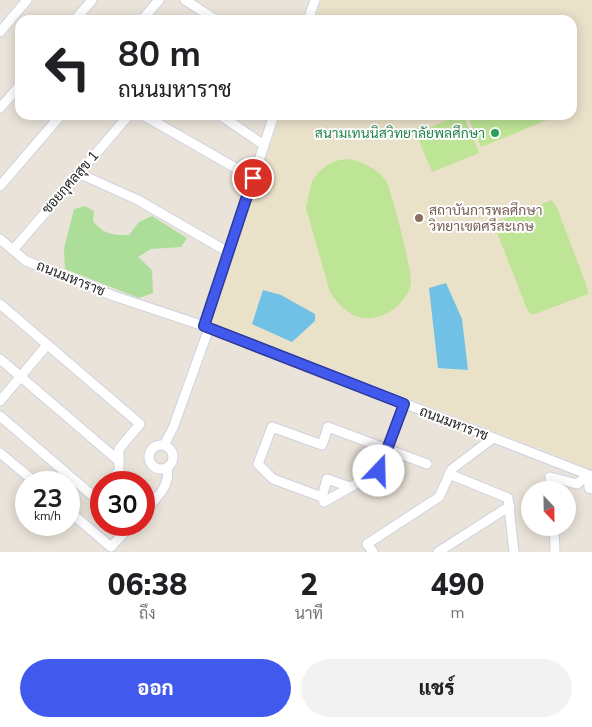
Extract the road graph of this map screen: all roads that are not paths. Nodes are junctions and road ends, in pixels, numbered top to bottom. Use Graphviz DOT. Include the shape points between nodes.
graph roads {
  1 [pos="27,0"];
  2 [pos="92,0"];
  3 [pos="159,0"];
  4 [pos="185,0"];
  5 [pos="315,0"];
  6 [pos="79,15"];
  7 [pos="146,15"];
  8 [pos="208,15"];
  9 [pos="310,15"];
  10 [pos="0,32"];
  11 [pos="15,91"];
  12 [pos="0,108"];
  13 [pos="57,120"];
  14 [pos="125,120"];
  15 [pos="152,120"];
  16 [pos="227,120"];
  17 [pos="272,120"];
  18 [pos="264,145"];
  19 [pos="78,173"];
  20 [pos="253,178"];
  21 [pos="0,186"];
  22 [pos="0,239"];
  23 [pos="13,250"];
  24 [pos="228,252"];
  25 [pos="0,304"];
  26 [pos="206,327"];
  27 [pos="47,345"];
  28 [pos="0,360"];
  29 [pos="20,377"];
  30 [pos="0,401"];
  31 [pos="404,404"];
  32 [pos="0,416"];
  33 [pos="493,438"];
  34 [pos="164,445"];
  35 [pos="387,449"];
  36 [pos="0,453"];
  37 [pos="119,461"];
  38 [pos="427,464"];
  39 [pos="167,468"];
  40 [pos="22,471"];
  41 [pos="120,471"];
  42 [pos="448,474"];
  43 [pos="590,475"];
  44 [pos="550,481"];
  45 [pos="565,481"];
  46 [pos="576,484"];
  47 [pos="350,487"];
  48 [pos="592,489"];
  49 [pos="90,490"];
  50 [pos="322,497"];
  51 [pos="155,499"];
  52 [pos="510,506"];
  53 [pos="80,520"];
  54 [pos="90,529"];
  55 [pos="98,536"];
  56 [pos="120,536"];
  57 [pos="555,536"];
  58 [pos="373,552"];
  59 [pos="438,552"];
  60 [pos="514,552"];
  61 [pos="556,552"];
  1 -- 10 [label="street"];
  2 -- 6 [label="street"];
  3 -- 7 [label="street"];
  4 -- 8 [label="street"];
  5 -- 9 [label="street"];
  11 -- 12 [label="street"];
  13 -- 21 [label="street"];
  14 -- 19 [label="street, ซอยกุศลสุข 1"];
  15 -- 20 [label="street"];
  16 -- 18 [label="street"];
  17 -- 18 [label="street"];
  18 -- 20 [label="street"];
  19 -- 23 [label="street, ซอยกุศลสุข 1"];
  19 -- 24 [label="street" via="138,200"];
  20 -- 24 [label="street"];
  22 -- 23 [label="street, ถนนมหาราช"];
  23 -- 26 [label="street, ถนนมหาราช" via="26,261 114,296"];
  24 -- 26 [label="street"];
  25 -- 27 [label="street"];
  26 -- 31 [label="street, ถนนมหาราช"];
  26 -- 34 [label="street" via="173,428"];
  27 -- 29 [label="street"];
  27 -- 37 [label="street" via="140,424 119,449"];
  28 -- 29 [label="street"];
  29 -- 30 [label="street"];
  29 -- 37 [label="street"];
  31 -- 33 [label="street, ถนนมหาราช"];
  31 -- 35 [label="street"];
  32 -- 49 [label="street"];
  33 -- 42 [label="street"];
  33 -- 43 [label="street, ถนนมหาราช"];
  34 -- 39 [label="street" via="172,450 173,455"];
  34 -- 39 [label="street" via="152,447 148,458 155,468"];
  35 -- 38 [label="street"];
  35 -- 47 [label="street" via="379,471"];
  35 -- 50 [label="street" via="328,426 322,445 272,427 258,464 273,479"];
  36 -- 40 [label="street"];
  37 -- 41 [label="street"];
  39 -- 51 [label="street" via="163,490"];
  42 -- 52 [label="street" via="508,498"];
  42 -- 58 [label="street" via="440,497 367,544"];
  43 -- 46 [label="street"];
  43 -- 48 [label="street" via="589,488"];
  44 -- 45 [label="street" via="550,477"];
  47 -- 50 [label="street" via="324,502"];
  47 -- 50 [label="street" via="328,479"];
  52 -- 59 [label="street"];
  52 -- 60 [label="street"];
  53 -- 54 [label="street"];
  55 -- 56 [label="street" via="111,547"];
  57 -- 61 [label="street"];
}
